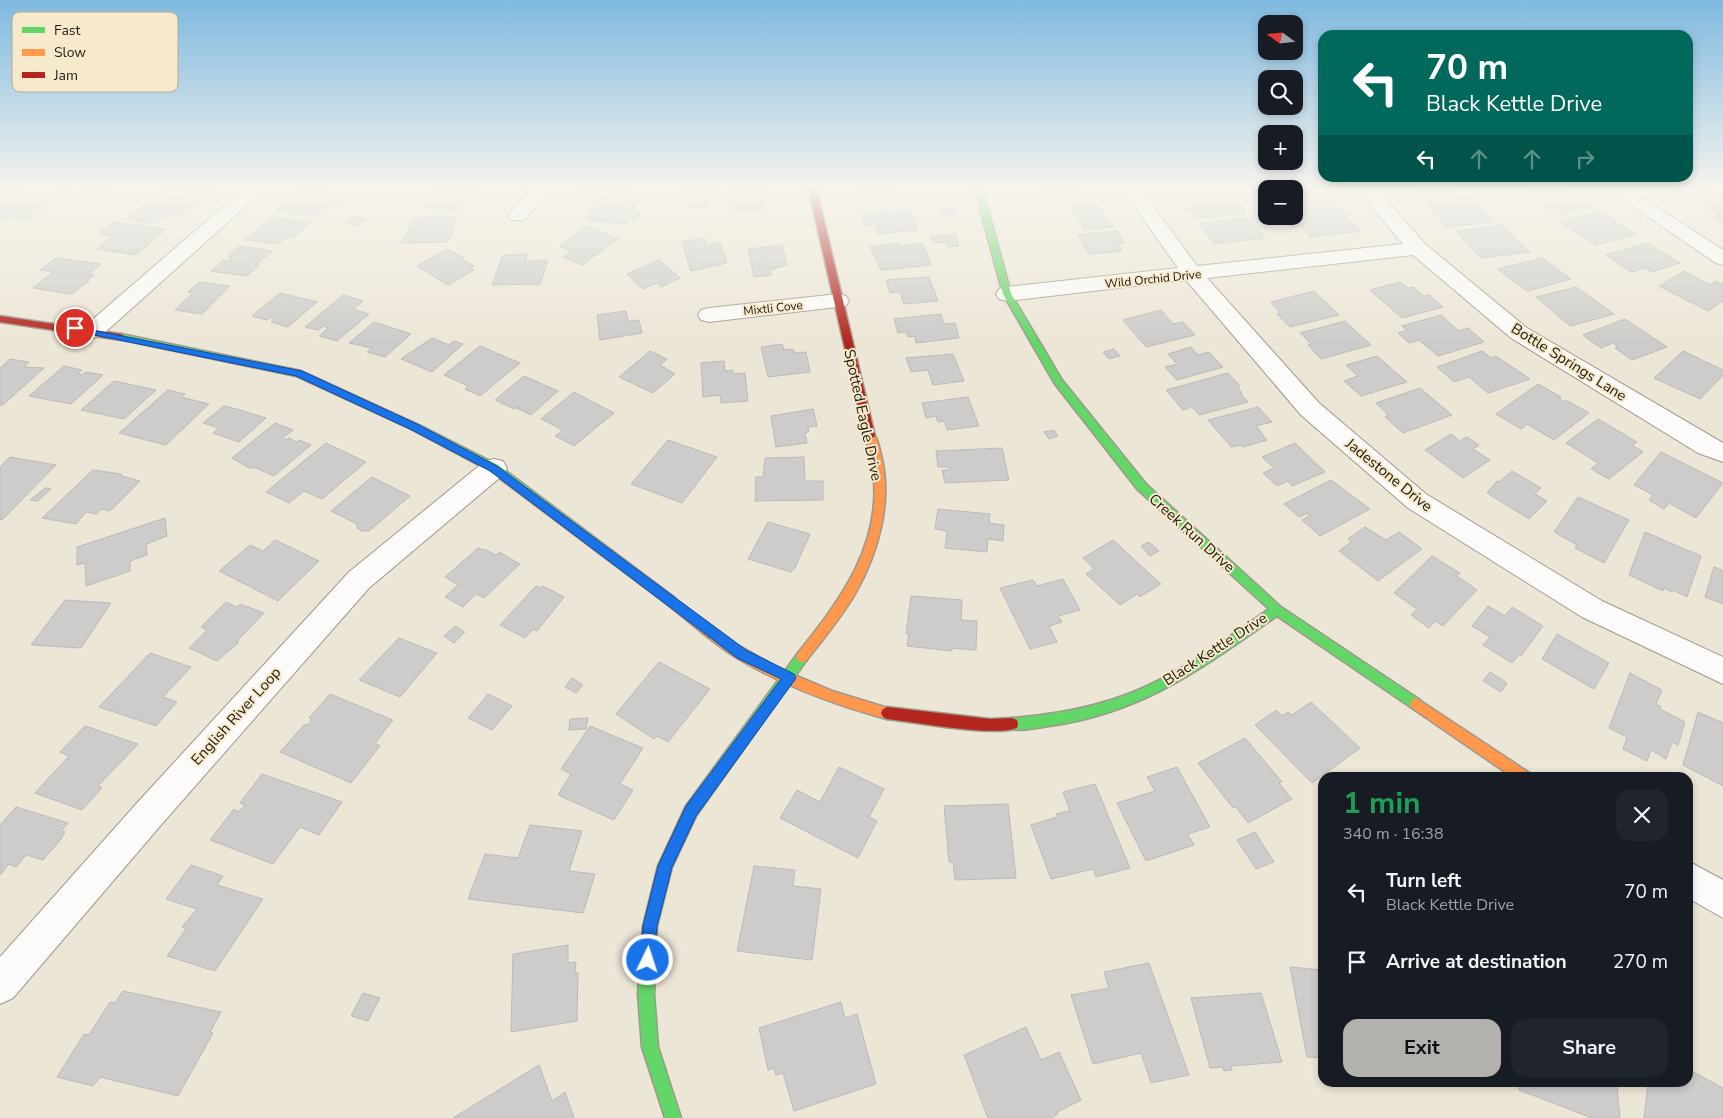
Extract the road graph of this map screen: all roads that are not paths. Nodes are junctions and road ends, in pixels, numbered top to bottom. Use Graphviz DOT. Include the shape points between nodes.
graph roads {
  1 [pos="198,239"];
  2 [pos="824,239"];
  3 [pos="991,239"];
  4 [pos="1167,239"];
  5 [pos="1410,239"];
  6 [pos="1693,239"];
  7 [pos="1418,248"];
  8 [pos="1723,259"];
  9 [pos="1193,275"];
  10 [pos="1006,294"];
  11 [pos="838,301"];
  12 [pos="709,315"];
  13 [pos="0,319"];
  14 [pos="94,331"];
  15 [pos="1723,453"];
  16 [pos="494,468"];
  17 [pos="1277,610"];
  18 [pos="1723,671"];
  19 [pos="789,678"];
  20 [pos="1517,772"];
  21 [pos="1693,881"];
  22 [pos="1723,900"];
  23 [pos="0,986"];
  24 [pos="673,1118"];
  1 -- 14 [label="street"];
  2 -- 11 [label="street, Spotted Eagle Drive"];
  3 -- 10 [label="street, Creek Run Drive"];
  4 -- 9 [label="street, Jadestone Drive"];
  5 -- 7 [label="street, Bottle Springs Lane"];
  6 -- 8 [label="street"];
  7 -- 9 [label="street, Wild Orchid Drive"];
  7 -- 15 [label="street, Bottle Springs Lane" via="1519,333 1707,447"];
  9 -- 10 [label="street, Wild Orchid Drive"];
  9 -- 18 [label="street, Jadestone Drive" via="1310,409 1417,501 1592,609"];
  10 -- 17 [label="street, Creek Run Drive" via="1058,382 1142,487"];
  11 -- 12 [label="street, Mixtli Cove"];
  11 -- 19 [label="street, Spotted Eagle Drive" via="878,473 880,495 867,557 852,589"];
  13 -- 14 [label="street, Black Kettle Drive"];
  14 -- 16 [label="street, Black Kettle Drive" via="298,373"];
  16 -- 19 [label="street, Black Kettle Drive" via="741,654"];
  16 -- 23 [label="street, English River Loop" via="359,580"];
  17 -- 19 [label="street, Black Kettle Drive" via="1181,674 1138,695 1077,715 1035,723 990,725 901,716 850,704"];
  17 -- 20 [label="street, Creek Run Drive"];
  19 -- 24 [label="street, Spotted Eagle Drive" via="691,811 665,866 650,926 646,994 650,1047"];
  21 -- 22 [label="street"];
}
